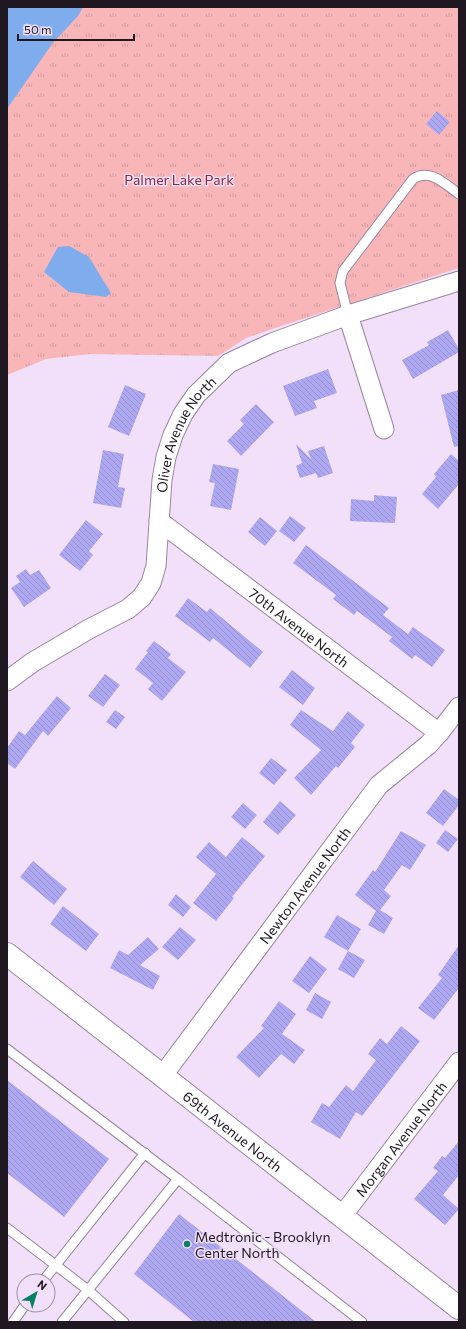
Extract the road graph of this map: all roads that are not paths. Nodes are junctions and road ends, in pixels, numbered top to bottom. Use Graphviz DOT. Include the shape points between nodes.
graph roads {
  1 [pos="459,194"];
  2 [pos="459,281"];
  3 [pos="348,315"];
  4 [pos="384,429"];
  5 [pos="159,521"];
  6 [pos="7,681"];
  7 [pos="459,707"];
  8 [pos="439,732"];
  9 [pos="7,954"];
  10 [pos="7,1049"];
  11 [pos="459,1062"];
  12 [pos="163,1075"];
  13 [pos="145,1153"];
  14 [pos="178,1179"];
  15 [pos="342,1216"];
  16 [pos="7,1228"];
  17 [pos="56,1265"];
  18 [pos="50,1273"];
  19 [pos="88,1290"];
  20 [pos="459,1308"];
  21 [pos="19,1313"];
  22 [pos="13,1322"];
  23 [pos="62,1322"];
  24 [pos="124,1322"];
  25 [pos="362,1322"];
  1 -- 3 [label="lane" via="434,177 418,175 412,179 343,271 340,283"];
  2 -- 3 [label="street, Oliver Avenue North"];
  3 -- 4 [label="street"];
  3 -- 5 [label="street, Oliver Avenue North" via="250,352 229,364 196,394 173,435 166,457"];
  5 -- 6 [label="street, Oliver Avenue North" via="156,566 151,583 142,597 128,609 33,662"];
  5 -- 8 [label="street, 70th Avenue North"];
  7 -- 8 [label="street, Newton Avenue North"];
  8 -- 12 [label="street, Newton Avenue North" via="428,745 379,785"];
  9 -- 12 [label="street, 69th Avenue North"];
  10 -- 13 [label="lane"];
  11 -- 15 [label="street, Morgan Avenue North"];
  12 -- 15 [label="street, 69th Avenue North"];
  13 -- 14 [label="lane"];
  13 -- 17 [label="lane"];
  14 -- 19 [label="lane"];
  14 -- 25 [label="lane"];
  15 -- 20 [label="street, 69th Avenue North"];
  16 -- 17 [label="lane"];
  17 -- 18 [label="lane"];
  17 -- 19 [label="lane"];
  19 -- 23 [label="lane"];
  19 -- 24 [label="lane"];
  21 -- 22 [label="lane"];
}
